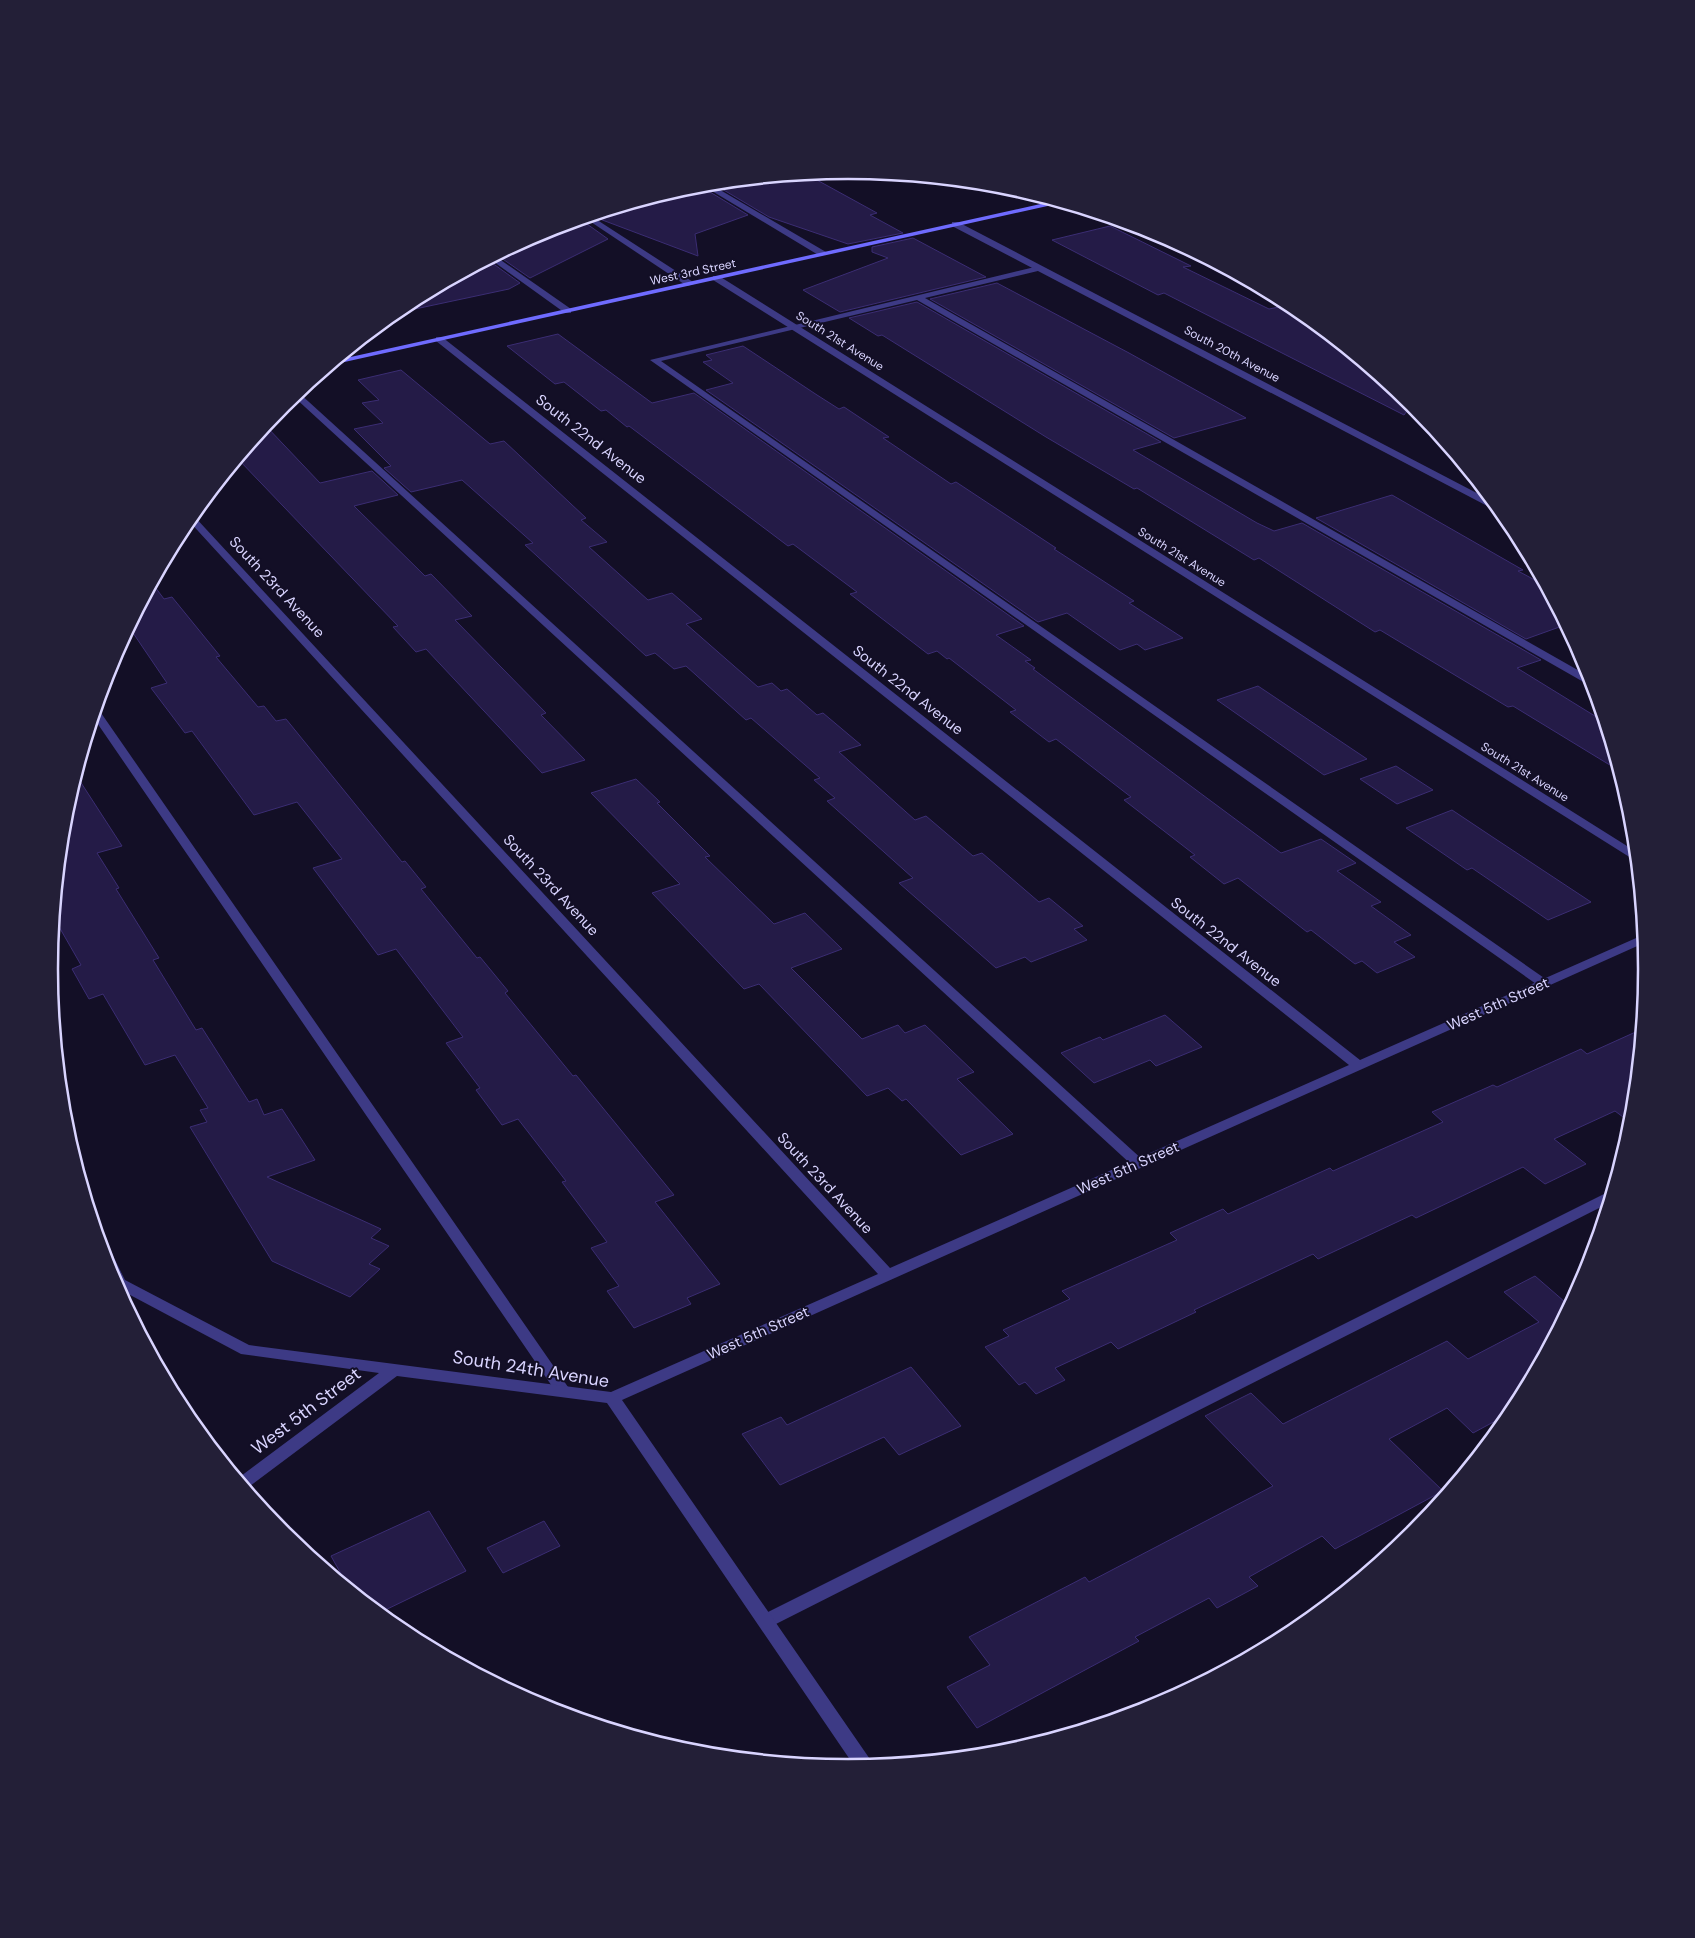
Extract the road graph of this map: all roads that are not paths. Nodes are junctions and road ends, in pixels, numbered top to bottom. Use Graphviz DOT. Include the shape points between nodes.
graph roads {
  1 [pos="716,190"];
  2 [pos="1046,205"];
  3 [pos="594,221"];
  4 [pos="955,224"];
  5 [pos="823,254"];
  6 [pos="496,261"];
  7 [pos="1040,268"];
  8 [pos="716,278"];
  9 [pos="690,284"];
  10 [pos="918,297"];
  11 [pos="568,311"];
  12 [pos="793,327"];
  13 [pos="439,339"];
  14 [pos="345,360"];
  15 [pos="301,399"];
  16 [pos="1483,500"];
  17 [pos="196,523"];
  18 [pos="1581,676"];
  19 [pos="98,717"];
  20 [pos="1629,852"];
  21 [pos="1637,942"];
  22 [pos="1543,984"];
  23 [pos="1359,1066"];
  24 [pos="1139,1164"];
  25 [pos="1603,1200"];
  26 [pos="888,1276"];
  27 [pos="125,1286"];
  28 [pos="395,1369"];
  29 [pos="563,1391"];
  30 [pos="612,1398"];
  31 [pos="246,1481"];
  32 [pos="766,1621"];
  33 [pos="860,1759"];
  1 -- 5 [label="street"];
  2 -- 4 [label="street, West 3rd Street"];
  3 -- 9 [label="street"];
  4 -- 5 [label="street, West 3rd Street"];
  4 -- 7 [label="street, South 20th Avenue"];
  5 -- 8 [label="street, West 3rd Street"];
  6 -- 11 [label="street"];
  7 -- 10 [label="street"];
  7 -- 16 [label="street, South 20th Avenue"];
  8 -- 9 [label="street, West 3rd Street"];
  8 -- 12 [label="street, South 21st Avenue"];
  9 -- 11 [label="street, West 3rd Street"];
  10 -- 12 [label="street"];
  10 -- 18 [label="street"];
  11 -- 13 [label="street, West 3rd Street"];
  12 -- 20 [label="street, South 21st Avenue"];
  12 -- 22 [label="street" via="654,360"];
  13 -- 14 [label="street, West 3rd Street"];
  13 -- 23 [label="street, South 22nd Avenue"];
  15 -- 24 [label="street"];
  17 -- 26 [label="street, South 23rd Avenue"];
  19 -- 29 [label="street"];
  21 -- 22 [label="street, West 5th Street"];
  22 -- 23 [label="street, West 5th Street"];
  23 -- 24 [label="street, West 5th Street"];
  24 -- 26 [label="street, West 5th Street"];
  25 -- 32 [label="street"];
  26 -- 30 [label="street, West 5th Street"];
  27 -- 28 [label="street, South 24th Avenue" via="246,1350"];
  28 -- 29 [label="street, South 24th Avenue"];
  28 -- 31 [label="street, West 5th Street"];
  29 -- 30 [label="street, South 24th Avenue"];
  30 -- 32 [label="street, South 24th Avenue"];
  32 -- 33 [label="street, South 24th Avenue"];
}
